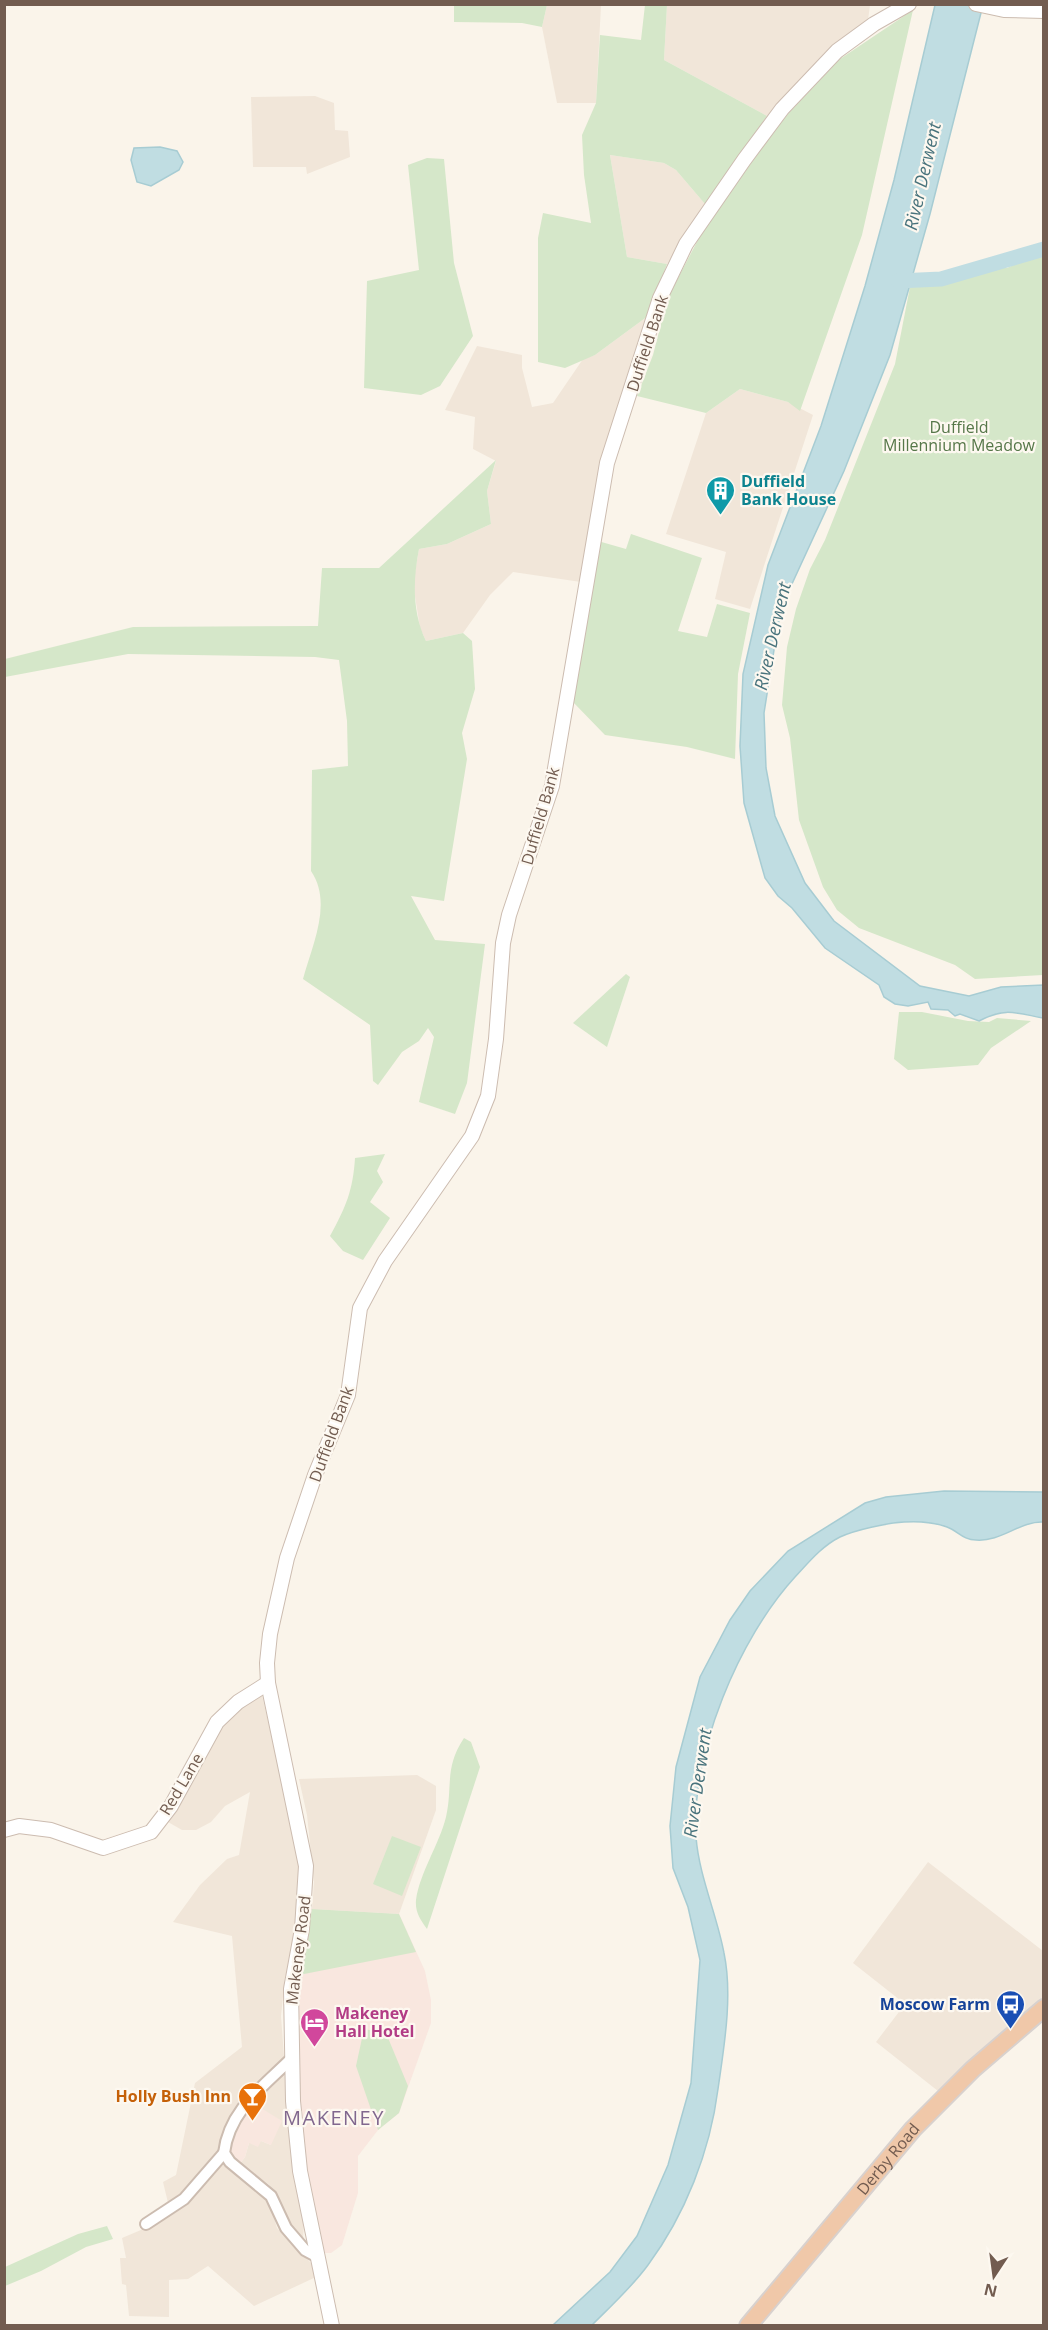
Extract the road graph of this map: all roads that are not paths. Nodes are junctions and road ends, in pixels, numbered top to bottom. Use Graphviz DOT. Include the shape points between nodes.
graph roads {
  1 [pos="909,4"];
  2 [pos="976,4"];
  3 [pos="1044,11"];
  4 [pos="268,1683"];
  5 [pos="4,1830"];
  6 [pos="1044,2008"];
  7 [pos="292,2058"];
  8 [pos="224,2153"];
  9 [pos="146,2224"];
  10 [pos="318,2257"];
  11 [pos="332,2325"];
  12 [pos="748,2325"];
  1 -- 4 [label="street, Duffield Bank" via="837,51 782,109 686,244 660,298 607,464 552,786 505,933 488,1096 472,1136 386,1262 360,1308 348,1395 287,1558 270,1634"];
  2 -- 3 [label="street"];
  4 -- 5 [label="street, Red Lane" via="238,1702 217,1722 171,1806 151,1832 103,1848 51,1830 19,1826"];
  4 -- 7 [label="street, Makeney Road" via="306,1866 302,1929 291,1989"];
  6 -- 12 [label="highway, Derby Road" via="913,2128"];
  7 -- 8 [label="street" via="248,2100 228,2135"];
  7 -- 10 [label="street, Makeney Road" via="296,2136"];
  8 -- 9 [label="street" via="184,2199"];
  8 -- 10 [label="street" via="271,2196 286,2228 305,2250"];
  10 -- 11 [label="street, Makeney Road"];
}
